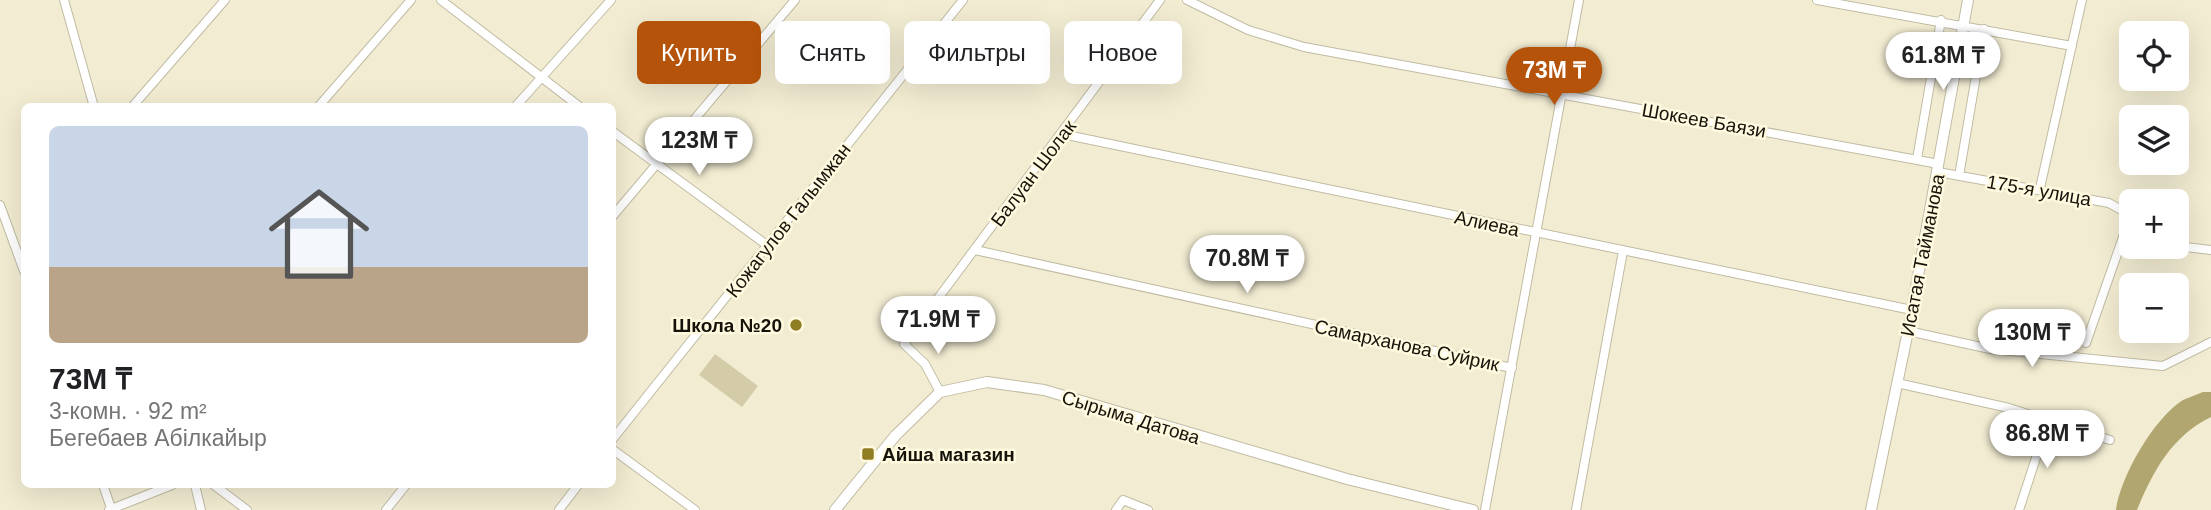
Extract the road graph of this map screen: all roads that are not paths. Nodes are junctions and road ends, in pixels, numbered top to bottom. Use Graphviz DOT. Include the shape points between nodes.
graph roads {
  1 [pos="64,0"];
  2 [pos="225,0"];
  3 [pos="411,0"];
  4 [pos="441,0"];
  5 [pos="611,0"];
  6 [pos="795,0"];
  7 [pos="963,0"];
  8 [pos="1160,0"];
  9 [pos="1187,0"];
  10 [pos="1579,0"];
  11 [pos="1817,0"];
  12 [pos="1968,0"];
  13 [pos="2082,0"];
  14 [pos="1941,20"];
  15 [pos="1965,24"];
  16 [pos="1984,29"];
  17 [pos="2072,46"];
  18 [pos="541,78"];
  19 [pos="1563,94"];
  20 [pos="93,103"];
  21 [pos="135,103"];
  22 [pos="321,103"];
  23 [pos="519,103"];
  24 [pos="575,103"];
  25 [pos="616,134"];
  26 [pos="1062,134"];
  27 [pos="1917,159"];
  28 [pos="657,163"];
  29 [pos="1939,168"];
  30 [pos="1959,176"];
  31 [pos="2040,188"];
  32 [pos="0,205"];
  33 [pos="2119,209"];
  34 [pos="616,212"];
  35 [pos="1535,233"];
  36 [pos="768,246"];
  37 [pos="2189,248"];
  38 [pos="975,250"];
  39 [pos="2211,250"];
  40 [pos="1623,251"];
  41 [pos="2119,252"];
  42 [pos="21,263"];
  43 [pos="1912,310"];
  44 [pos="1908,331"];
  45 [pos="2211,342"];
  46 [pos="2086,343"];
  47 [pos="1512,368"];
  48 [pos="1897,383"];
  49 [pos="940,392"];
  50 [pos="2048,421"];
  51 [pos="616,435"];
  52 [pos="2110,440"];
  53 [pos="616,452"];
  54 [pos="104,488"];
  55 [pos="164,488"];
  56 [pos="196,488"];
  57 [pos="218,488"];
  58 [pos="404,488"];
  59 [pos="576,488"];
  60 [pos="110,509"];
  61 [pos="837,509"];
  62 [pos="201,510"];
  63 [pos="247,510"];
  64 [pos="386,510"];
  65 [pos="559,510"];
  66 [pos="695,510"];
  67 [pos="1116,510"];
  68 [pos="1149,510"];
  69 [pos="1473,510"];
  70 [pos="1485,510"];
  71 [pos="1576,510"];
  72 [pos="1871,510"];
  73 [pos="2019,510"];
  1 -- 20 [label="street"];
  2 -- 21 [label="street"];
  3 -- 22 [label="street"];
  4 -- 18 [label="street"];
  5 -- 18 [label="street"];
  6 -- 28 [label="street"];
  7 -- 36 [label="street, Кожагулов Галымжан"];
  8 -- 26 [label="street, Балуан Шолак"];
  9 -- 19 [label="street, Шокеев Баязи" via="1248,30 1304,47"];
  10 -- 19 [label="street"];
  11 -- 14 [label="street"];
  12 -- 15 [label="street, Исатая Тайманова"];
  13 -- 17 [label="street"];
  14 -- 15 [label="street"];
  14 -- 27 [label="street"];
  15 -- 16 [label="street"];
  15 -- 29 [label="street, Исатая Тайманова"];
  16 -- 17 [label="street"];
  16 -- 30 [label="street"];
  17 -- 31 [label="street"];
  18 -- 23 [label="street"];
  18 -- 24 [label="street"];
  19 -- 27 [label="street, Шокеев Баязи"];
  19 -- 35 [label="street"];
  25 -- 28 [label="street"];
  26 -- 35 [label="street, Алиева"];
  26 -- 38 [label="street, Балуан Шолак"];
  27 -- 29 [label="street, Шокеев Баязи"];
  28 -- 34 [label="street"];
  28 -- 36 [label="street"];
  29 -- 30 [label="street, 175-я улица"];
  29 -- 43 [label="street, Исатая Тайманова"];
  30 -- 31 [label="street, 175-я улица"];
  31 -- 33 [label="street, 175-я улица"];
  32 -- 42 [label="street"];
  35 -- 40 [label="street, Алиева"];
  35 -- 47 [label="street"];
  36 -- 51 [label="street, Кожагулов Галымжан"];
  37 -- 39 [label="street"];
  38 -- 47 [label="street, Самарханова Суйрик"];
  38 -- 49 [label="street, Балуан Шолак" via="904,344 925,364"];
  40 -- 43 [label="street, Алиева"];
  40 -- 71 [label="street"];
  41 -- 46 [label="street"];
  43 -- 44 [label="street, Исатая Тайманова"];
  44 -- 45 [label="street" via="1990,349 2163,366"];
  44 -- 48 [label="street, Исатая Тайманова"];
  47 -- 70 [label="street"];
  48 -- 50 [label="street"];
  48 -- 72 [label="street, Исатая Тайманова"];
  49 -- 61 [label="street" via="895,436"];
  49 -- 69 [label="street, Сырыма Датова" via="987,382 1044,390 1348,479"];
  50 -- 52 [label="street"];
  50 -- 73 [label="street"];
  53 -- 66 [label="street"];
  54 -- 60 [label="street"];
  55 -- 60 [label="street"];
  56 -- 62 [label="street"];
  57 -- 63 [label="street"];
  58 -- 64 [label="street"];
  59 -- 65 [label="street"];
  67 -- 68 [label="street" via="1123,500"];
}
